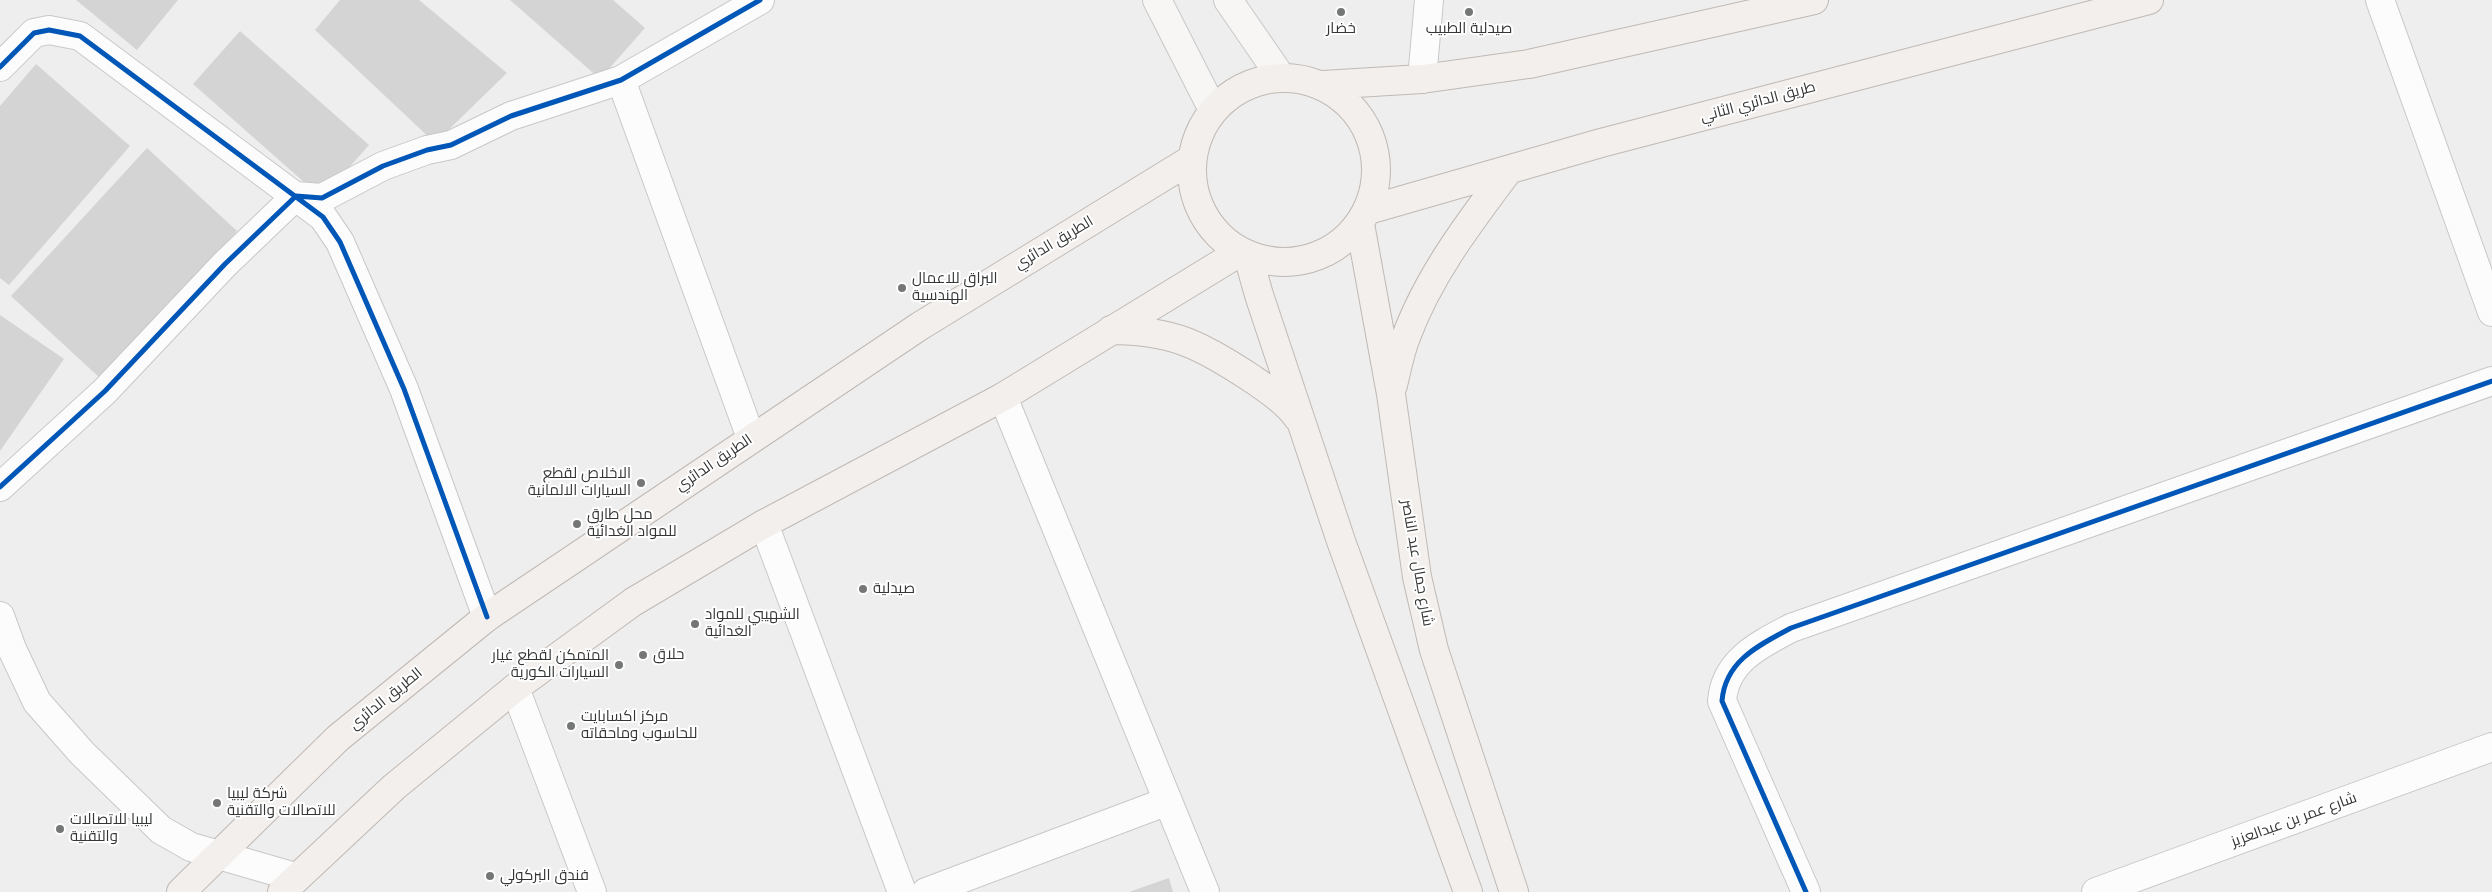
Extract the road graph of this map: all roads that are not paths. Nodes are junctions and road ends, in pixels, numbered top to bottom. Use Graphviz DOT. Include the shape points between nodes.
graph roads {
  1 [pos="760,0"];
  2 [pos="1157,0"];
  3 [pos="1228,0"];
  4 [pos="1429,0"];
  5 [pos="1814,0"];
  6 [pos="2149,0"];
  7 [pos="2380,0"];
  8 [pos="0,67"];
  9 [pos="1281,77"];
  10 [pos="1422,79"];
  11 [pos="621,80"];
  12 [pos="1323,86"];
  13 [pos="1213,110"];
  14 [pos="1192,159"];
  15 [pos="1508,171"];
  16 [pos="296,196"];
  17 [pos="1364,217"];
  18 [pos="1244,254"];
  19 [pos="2492,312"];
  20 [pos="1111,330"];
  21 [pos="2492,381"];
  22 [pos="1391,394"];
  23 [pos="1003,397"];
  24 [pos="1302,424"];
  25 [pos="751,438"];
  26 [pos="0,487"];
  27 [pos="764,524"];
  28 [pos="0,616"];
  29 [pos="487,617"];
  30 [pos="515,688"];
  31 [pos="2492,747"];
  32 [pos="1168,801"];
  33 [pos="218,854"];
  34 [pos="288,884"];
  35 [pos="2110,890"];
  36 [pos="181,892"];
  37 [pos="592,892"];
  38 [pos="902,892"];
  39 [pos="926,892"];
  40 [pos="1205,892"];
  41 [pos="1468,892"];
  42 [pos="1514,892"];
  43 [pos="1806,892"];
  1 -- 11 [label="street"];
  2 -- 13 [label="street"];
  3 -- 9 [label="street"];
  4 -- 10 [label="street"];
  5 -- 10 [label="main road" via="1529,64"];
  6 -- 15 [label="main road, طريق الدائري الثاني" via="1639,133"];
  7 -- 19 [label="street"];
  8 -- 16 [label="street" via="34,33 49,30 80,36"];
  9 -- 12 [label="main road"];
  9 -- 13 [label="main road" via="1232,93"];
  10 -- 12 [label="main road"];
  11 -- 16 [label="street" via="511,116 451,144 383,166 322,198"];
  11 -- 25 [label="street"];
  12 -- 17 [label="main road" via="1347,101 1366,124 1376,152 1376,182"];
  13 -- 14 [label="main road" via="1199,133"];
  14 -- 18 [label="main road" via="1193,187 1201,213 1218,235"];
  14 -- 25 [label="main road, الطريق الدائري" via="920,326"];
  15 -- 17 [label="main road, طريق الدائري الثاني"];
  15 -- 22 [label="main road" via="1456,241 1427,290 1405,338"];
  16 -- 26 [label="street" via="225,264 105,391"];
  16 -- 29 [label="street" via="327,223 340,242 363,292 404,389"];
  17 -- 18 [label="main road" via="1328,252 1289,264"];
  17 -- 22 [label="main road, شارع جمال عبد الناصر"];
  18 -- 20 [label="main road"];
  18 -- 24 [label="main road"];
  20 -- 23 [label="main road"];
  20 -- 24 [label="main road" via="1142,330 1185,340 1214,353 1274,395 1292,410"];
  21 -- 43 [label="street" via="1791,628 1739,661 1723,686 1722,701"];
  22 -- 42 [label="main road, شارع جمال عبد الناصر" via="1416,577 1434,650"];
  23 -- 27 [label="main road"];
  23 -- 32 [label="street"];
  24 -- 41 [label="main road"];
  25 -- 29 [label="main road, الطريق الدائري"];
  27 -- 30 [label="main road" via="633,602"];
  27 -- 38 [label="street"];
  28 -- 33 [label="street" via="37,702 63,733 161,830 190,847"];
  29 -- 33 [label="main road, الطريق الدائري" via="338,738"];
  30 -- 34 [label="main road" via="394,787"];
  30 -- 37 [label="street"];
  31 -- 35 [label="street, شارع عمر بن عبدالعزيز"];
  32 -- 39 [label="street"];
  32 -- 40 [label="street"];
  33 -- 34 [label="street"];
  33 -- 36 [label="main road, الطريق الدائري"];
}
